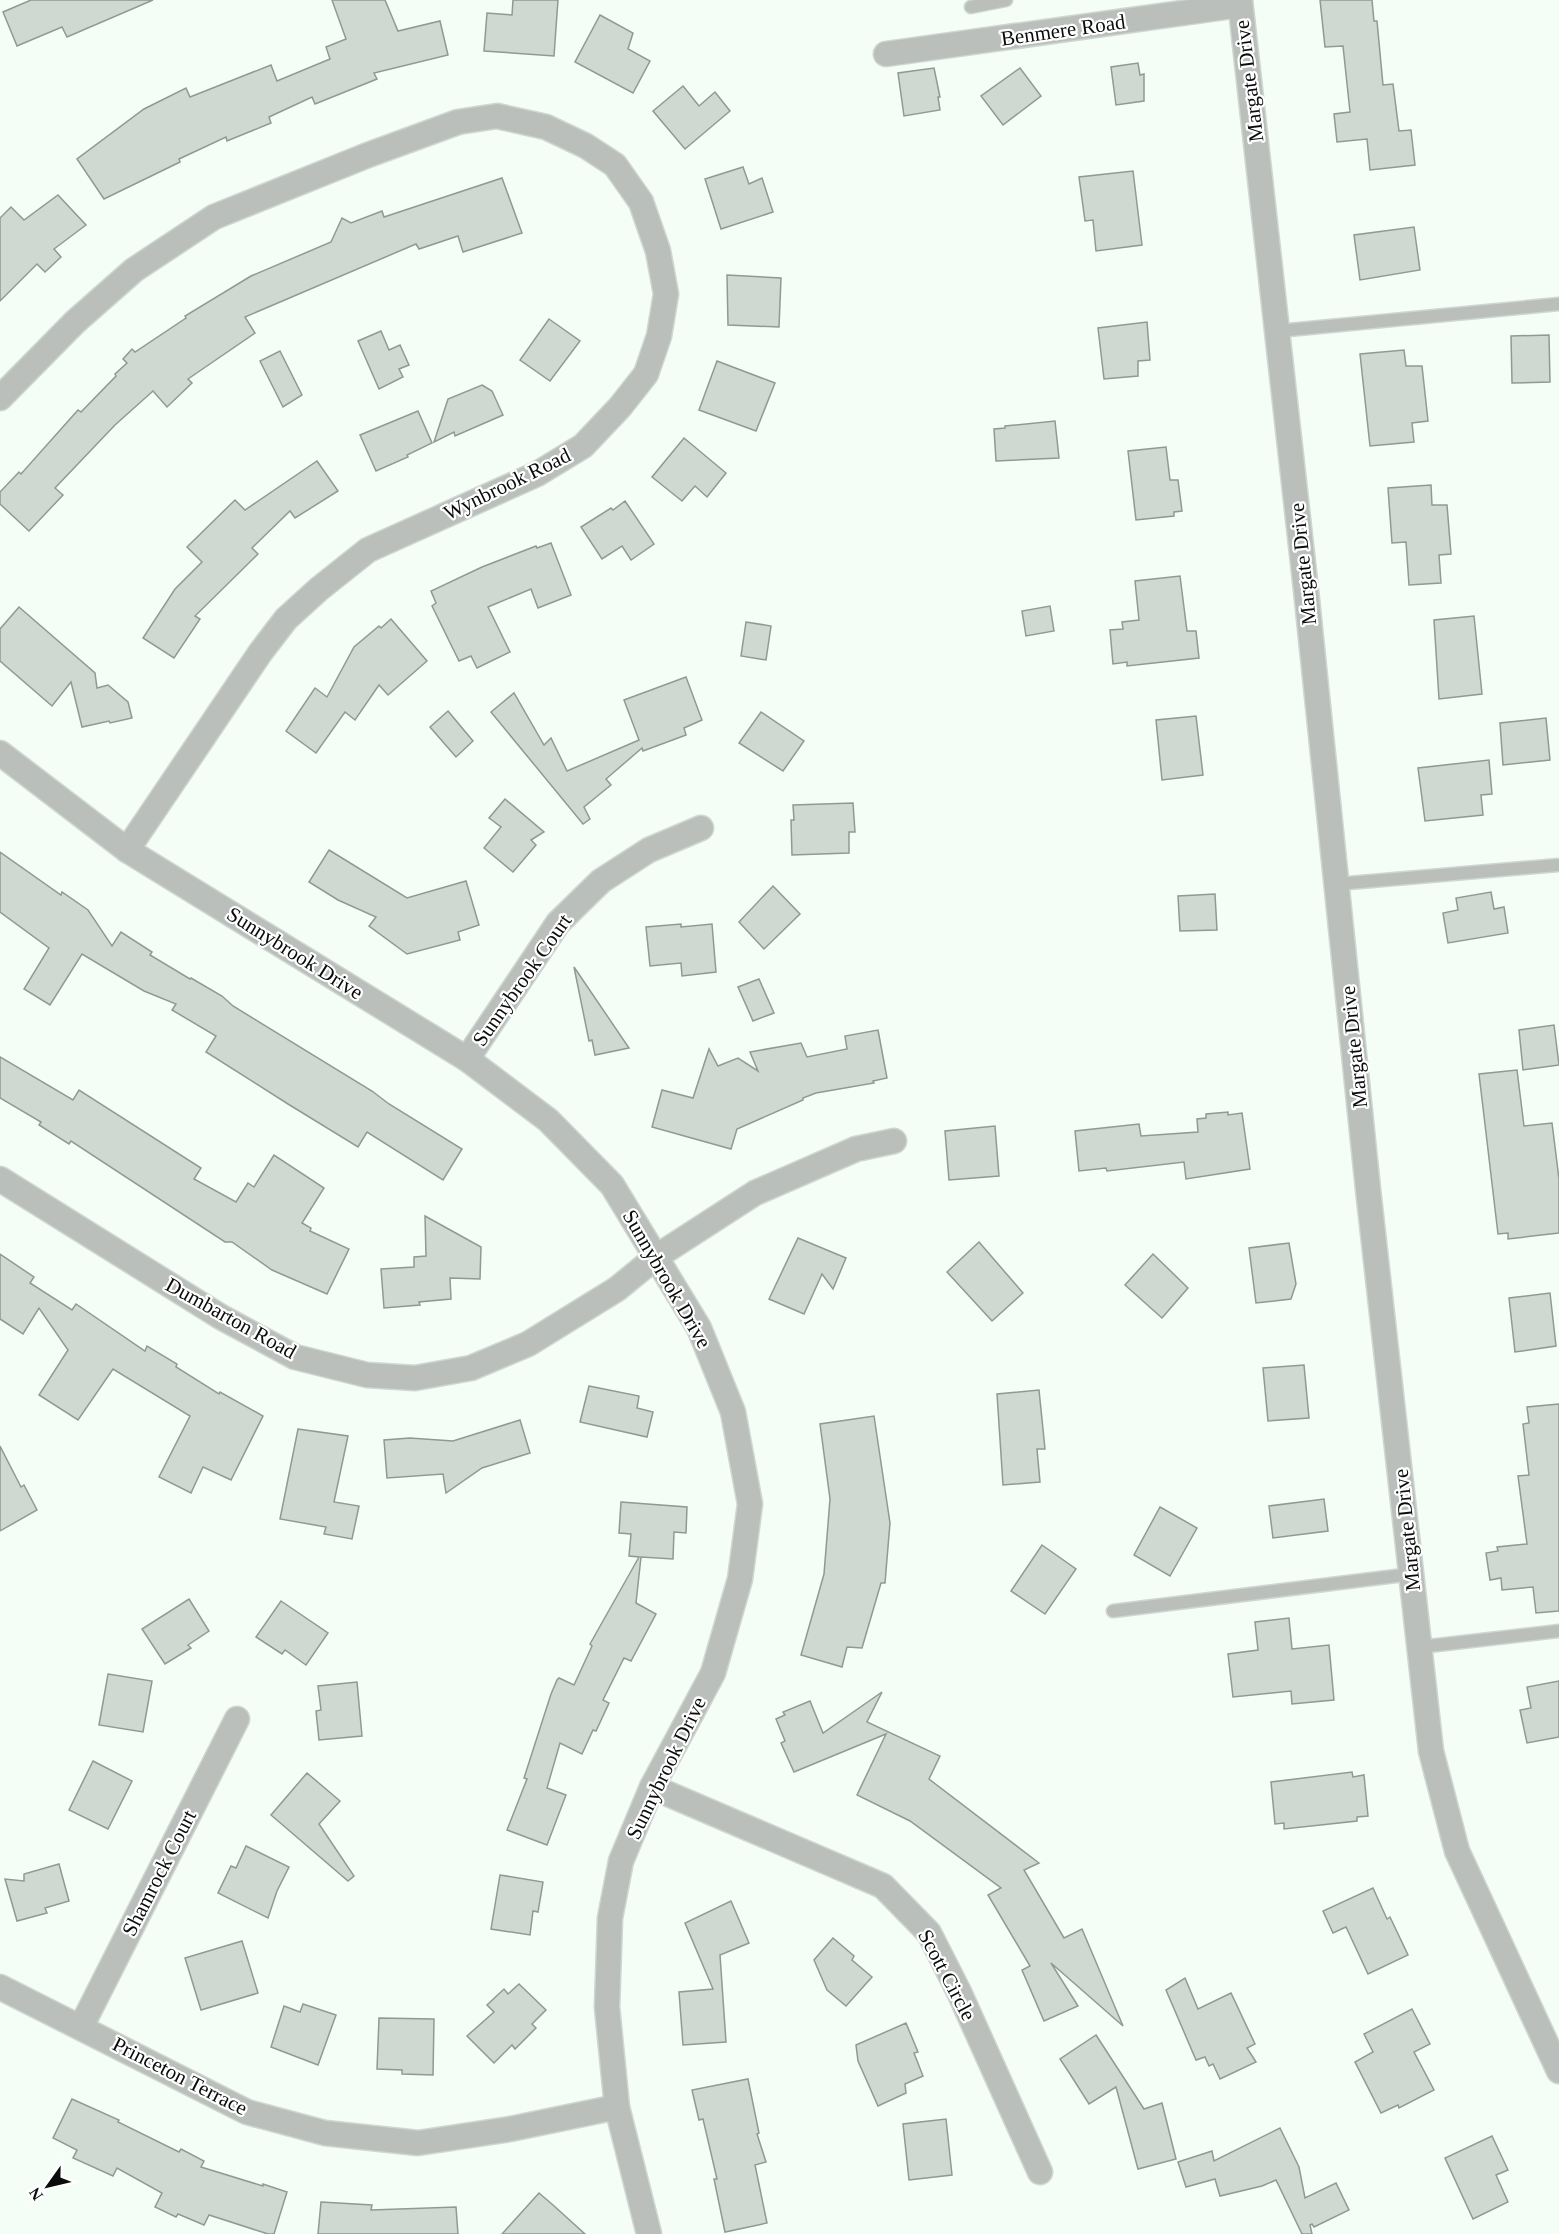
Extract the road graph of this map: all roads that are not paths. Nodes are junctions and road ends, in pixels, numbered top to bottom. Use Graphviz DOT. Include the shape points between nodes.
graph roads {
  1 [pos="1006,0"];
  2 [pos="1240,3"];
  3 [pos="971,6"];
  4 [pos="886,54"];
  5 [pos="1559,304"];
  6 [pos="1278,331"];
  7 [pos="0,398"];
  8 [pos="0,753"];
  9 [pos="701,828"];
  10 [pos="127,850"];
  11 [pos="1559,865"];
  12 [pos="1337,884"];
  13 [pos="467,1059"];
  14 [pos="894,1141"];
  15 [pos="0,1179"];
  16 [pos="656,1257"];
  17 [pos="1412,1574"];
  18 [pos="1113,1611"];
  19 [pos="1559,1631"];
  20 [pos="1420,1647"];
  21 [pos="237,1719"];
  22 [pos="652,1787"];
  23 [pos="0,1988"];
  24 [pos="81,2027"];
  25 [pos="1559,2071"];
  26 [pos="617,2107"];
  27 [pos="1040,2172"];
  28 [pos="650,2234"];
  1 -- 3 [label="lane"];
  2 -- 4 [label="street, Benmere Road"];
  2 -- 6 [label="street, Margate Drive"];
  5 -- 6 [label="lane"];
  6 -- 12 [label="street, Margate Drive"];
  7 -- 10 [label="street, Wynbrook Road" via="75,322 134,270 214,217 458,122 496,116 546,127 586,146 615,165 641,202 658,251 666,294 660,336 646,374 620,407 583,446 537,474 368,550 319,589 286,619 253,663"];
  8 -- 10 [label="street, Sunnybrook Drive"];
  9 -- 13 [label="street, Sunnybrook Court" via="649,850 601,881 572,909 558,923"];
  10 -- 13 [label="street, Sunnybrook Drive"];
  11 -- 12 [label="lane"];
  12 -- 17 [label="street, Margate Drive"];
  13 -- 16 [label="street, Sunnybrook Drive" via="548,1120 612,1185"];
  14 -- 16 [label="street, Dumbarton Road" via="856,1149 755,1193"];
  15 -- 16 [label="street, Dumbarton Road" via="221,1317 295,1357 367,1375 415,1378 471,1368 528,1344 617,1289"];
  16 -- 22 [label="street, Sunnybrook Drive" via="699,1328 733,1412 750,1504 740,1580 713,1672"];
  17 -- 18 [label="lane"];
  17 -- 20 [label="street, Margate Drive"];
  19 -- 20 [label="lane"];
  20 -- 25 [label="street, Margate Drive" via="1431,1751 1457,1851"];
  21 -- 24 [label="street, Shamrock Court"];
  22 -- 26 [label="street, Sunnybrook Drive" via="621,1861 610,1918 607,2007"];
  22 -- 27 [label="street, Scott Circle" via="883,1886 929,1933"];
  23 -- 24 [label="street, Princeton Terrace"];
  24 -- 26 [label="street, Princeton Terrace" via="247,2112 325,2133 418,2143"];
  26 -- 28 [label="street, Sunnybrook Drive"];
}
